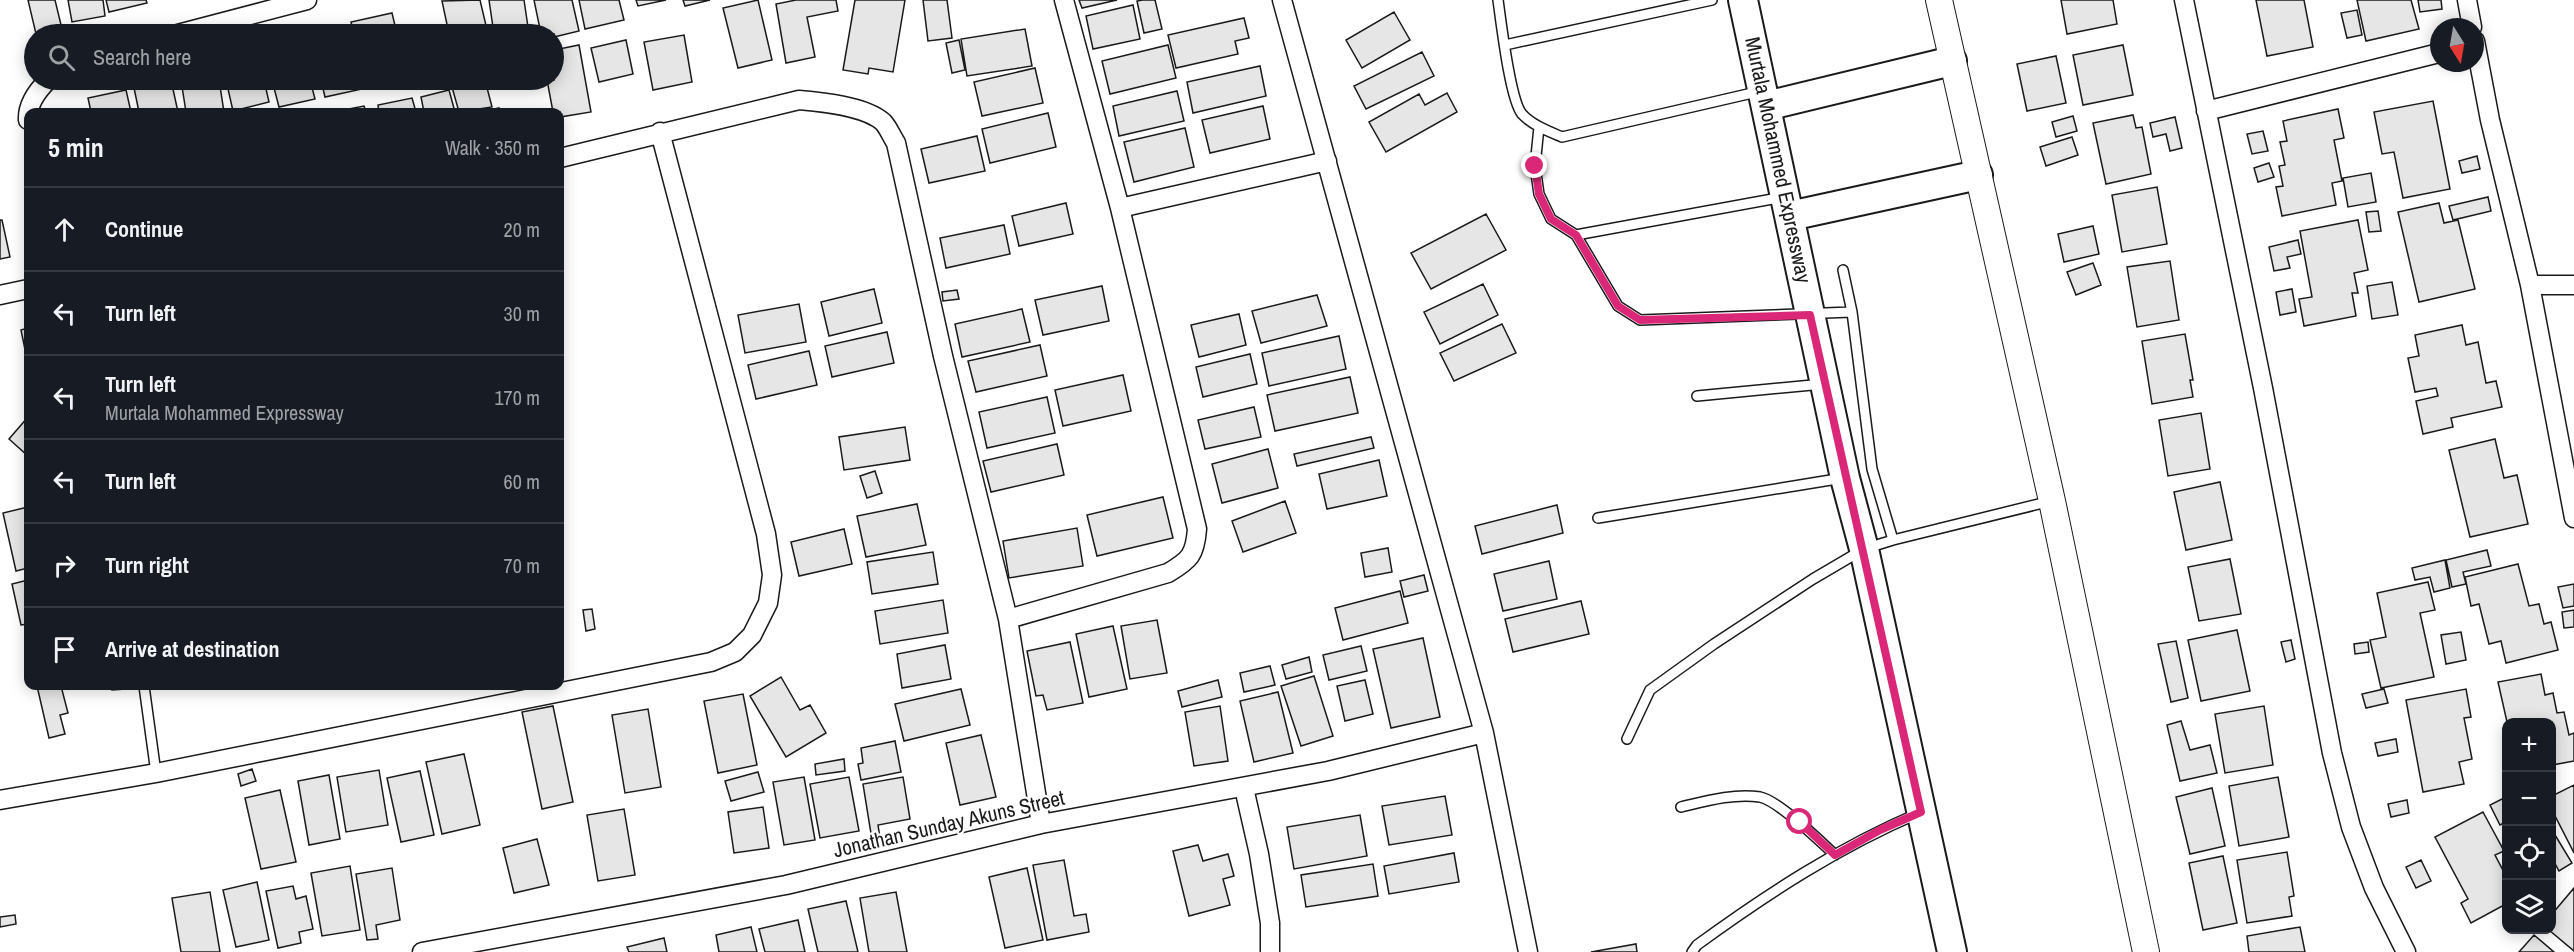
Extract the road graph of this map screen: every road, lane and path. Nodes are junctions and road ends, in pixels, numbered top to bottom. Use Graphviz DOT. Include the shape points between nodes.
graph roads {
  1 [pos="307,0"];
  2 [pos="1064,0"];
  3 [pos="1282,0"];
  4 [pos="1498,0"];
  5 [pos="1712,0"];
  6 [pos="1743,0"];
  7 [pos="1939,0"];
  8 [pos="2184,0"];
  9 [pos="2467,0"];
  10 [pos="2470,18"];
  11 [pos="216,24"];
  12 [pos="1505,45"];
  13 [pos="2430,55"];
  14 [pos="1952,61"];
  15 [pos="2481,72"];
  16 [pos="38,90"];
  17 [pos="1765,99"];
  18 [pos="29,108"];
  19 [pos="2206,111"];
  20 [pos="1539,127"];
  21 [pos="660,132"];
  22 [pos="564,157"];
  23 [pos="1327,161"];
  24 [pos="1978,175"];
  25 [pos="1787,207"];
  26 [pos="1120,208"];
  27 [pos="1576,235"];
  28 [pos="1843,270"];
  29 [pos="2530,285"];
  30 [pos="2574,285"];
  31 [pos="24,290"];
  32 [pos="0,295"];
  33 [pos="1852,312"];
  34 [pos="1810,315"];
  35 [pos="1825,384"];
  36 [pos="1697,396"];
  37 [pos="1845,478"];
  38 [pos="2052,501"];
  39 [pos="2574,518"];
  40 [pos="1598,519"];
  41 [pos="1893,540"];
  42 [pos="1864,549"];
  43 [pos="1008,619"];
  44 [pos="145,690"];
  45 [pos="1484,733"];
  46 [pos="1627,739"];
  47 [pos="156,773"];
  48 [pos="1244,788"];
  49 [pos="0,800"];
  50 [pos="1681,807"];
  51 [pos="1921,812"];
  52 [pos="1041,824"];
  53 [pos="1835,855"];
  54 [pos="422,952"];
  55 [pos="1270,952"];
  56 [pos="1528,952"];
  57 [pos="1692,952"];
  58 [pos="1952,952"];
  59 [pos="2146,952"];
  60 [pos="2406,952"];
  1 -- 11 [label="street"];
  2 -- 26 [label="street"];
  3 -- 23 [label="street"];
  4 -- 12 [label="lane"];
  5 -- 12 [label="lane"];
  6 -- 17 [label="main road, Murtala Mohammed Expressway"];
  7 -- 14 [label="main road"];
  8 -- 19 [label="street"];
  9 -- 10 [label="street"];
  12 -- 20 [label="lane" via="1521,112"];
  13 -- 19 [label="street"];
  14 -- 17 [label="main road"];
  14 -- 24 [label="main road"];
  15 -- 29 [label="street"];
  16 -- 18 [label="street"];
  17 -- 20 [label="lane" via="1562,137"];
  17 -- 25 [label="main road, Murtala Mohammed Expressway"];
  19 -- 60 [label="street" via="2332,753 2351,827 2374,888"];
  20 -- 27 [label="lane" via="1535,166 1539,194 1551,219"];
  21 -- 22 [label="street"];
  21 -- 43 [label="street" via="799,100 864,112 882,122 896,143 943,356"];
  21 -- 47 [label="street" via="766,534 772,575 768,603 752,635 735,652 711,662"];
  23 -- 26 [label="street"];
  23 -- 45 [label="street"];
  24 -- 25 [label="main road"];
  24 -- 38 [label="main road"];
  25 -- 27 [label="lane"];
  25 -- 34 [label="main road, Murtala Mohammed Expressway"];
  26 -- 43 [label="street" via="1197,529 1196,549 1184,564 1168,573"];
  27 -- 34 [label="lane" via="1618,306 1640,320"];
  28 -- 33 [label="lane"];
  29 -- 30 [label="street"];
  29 -- 39 [label="street"];
  31 -- 32 [label="street"];
  33 -- 34 [label="lane"];
  33 -- 41 [label="lane" via="1872,469"];
  34 -- 35 [label="main road, Murtala Mohammed Expressway"];
  35 -- 36 [label="lane"];
  35 -- 37 [label="main road, Murtala Mohammed Expressway"];
  37 -- 40 [label="lane"];
  37 -- 42 [label="main road, Murtala Mohammed Expressway"];
  38 -- 41 [label="lane"];
  38 -- 59 [label="main road"];
  41 -- 42 [label="lane"];
  42 -- 46 [label="lane" via="1658,683 1650,690"];
  42 -- 51 [label="main road, Murtala Mohammed Expressway"];
  43 -- 52 [label="street"];
  44 -- 47 [label="lane"];
  45 -- 48 [label="street, Jonathan Sunday Akuns Street"];
  45 -- 56 [label="street"];
  47 -- 49 [label="street"];
  48 -- 52 [label="street, Jonathan Sunday Akuns Street"];
  48 -- 55 [label="street" via="1270,923"];
  50 -- 53 [label="lane" via="1721,797 1762,797 1800,822"];
  51 -- 53 [label="lane"];
  51 -- 58 [label="main road, Murtala Mohammed Expressway"];
  52 -- 54 [label="street, Jonathan Sunday Akuns Street" via="786,885"];
  53 -- 57 [label="lane" via="1767,894"];
}
